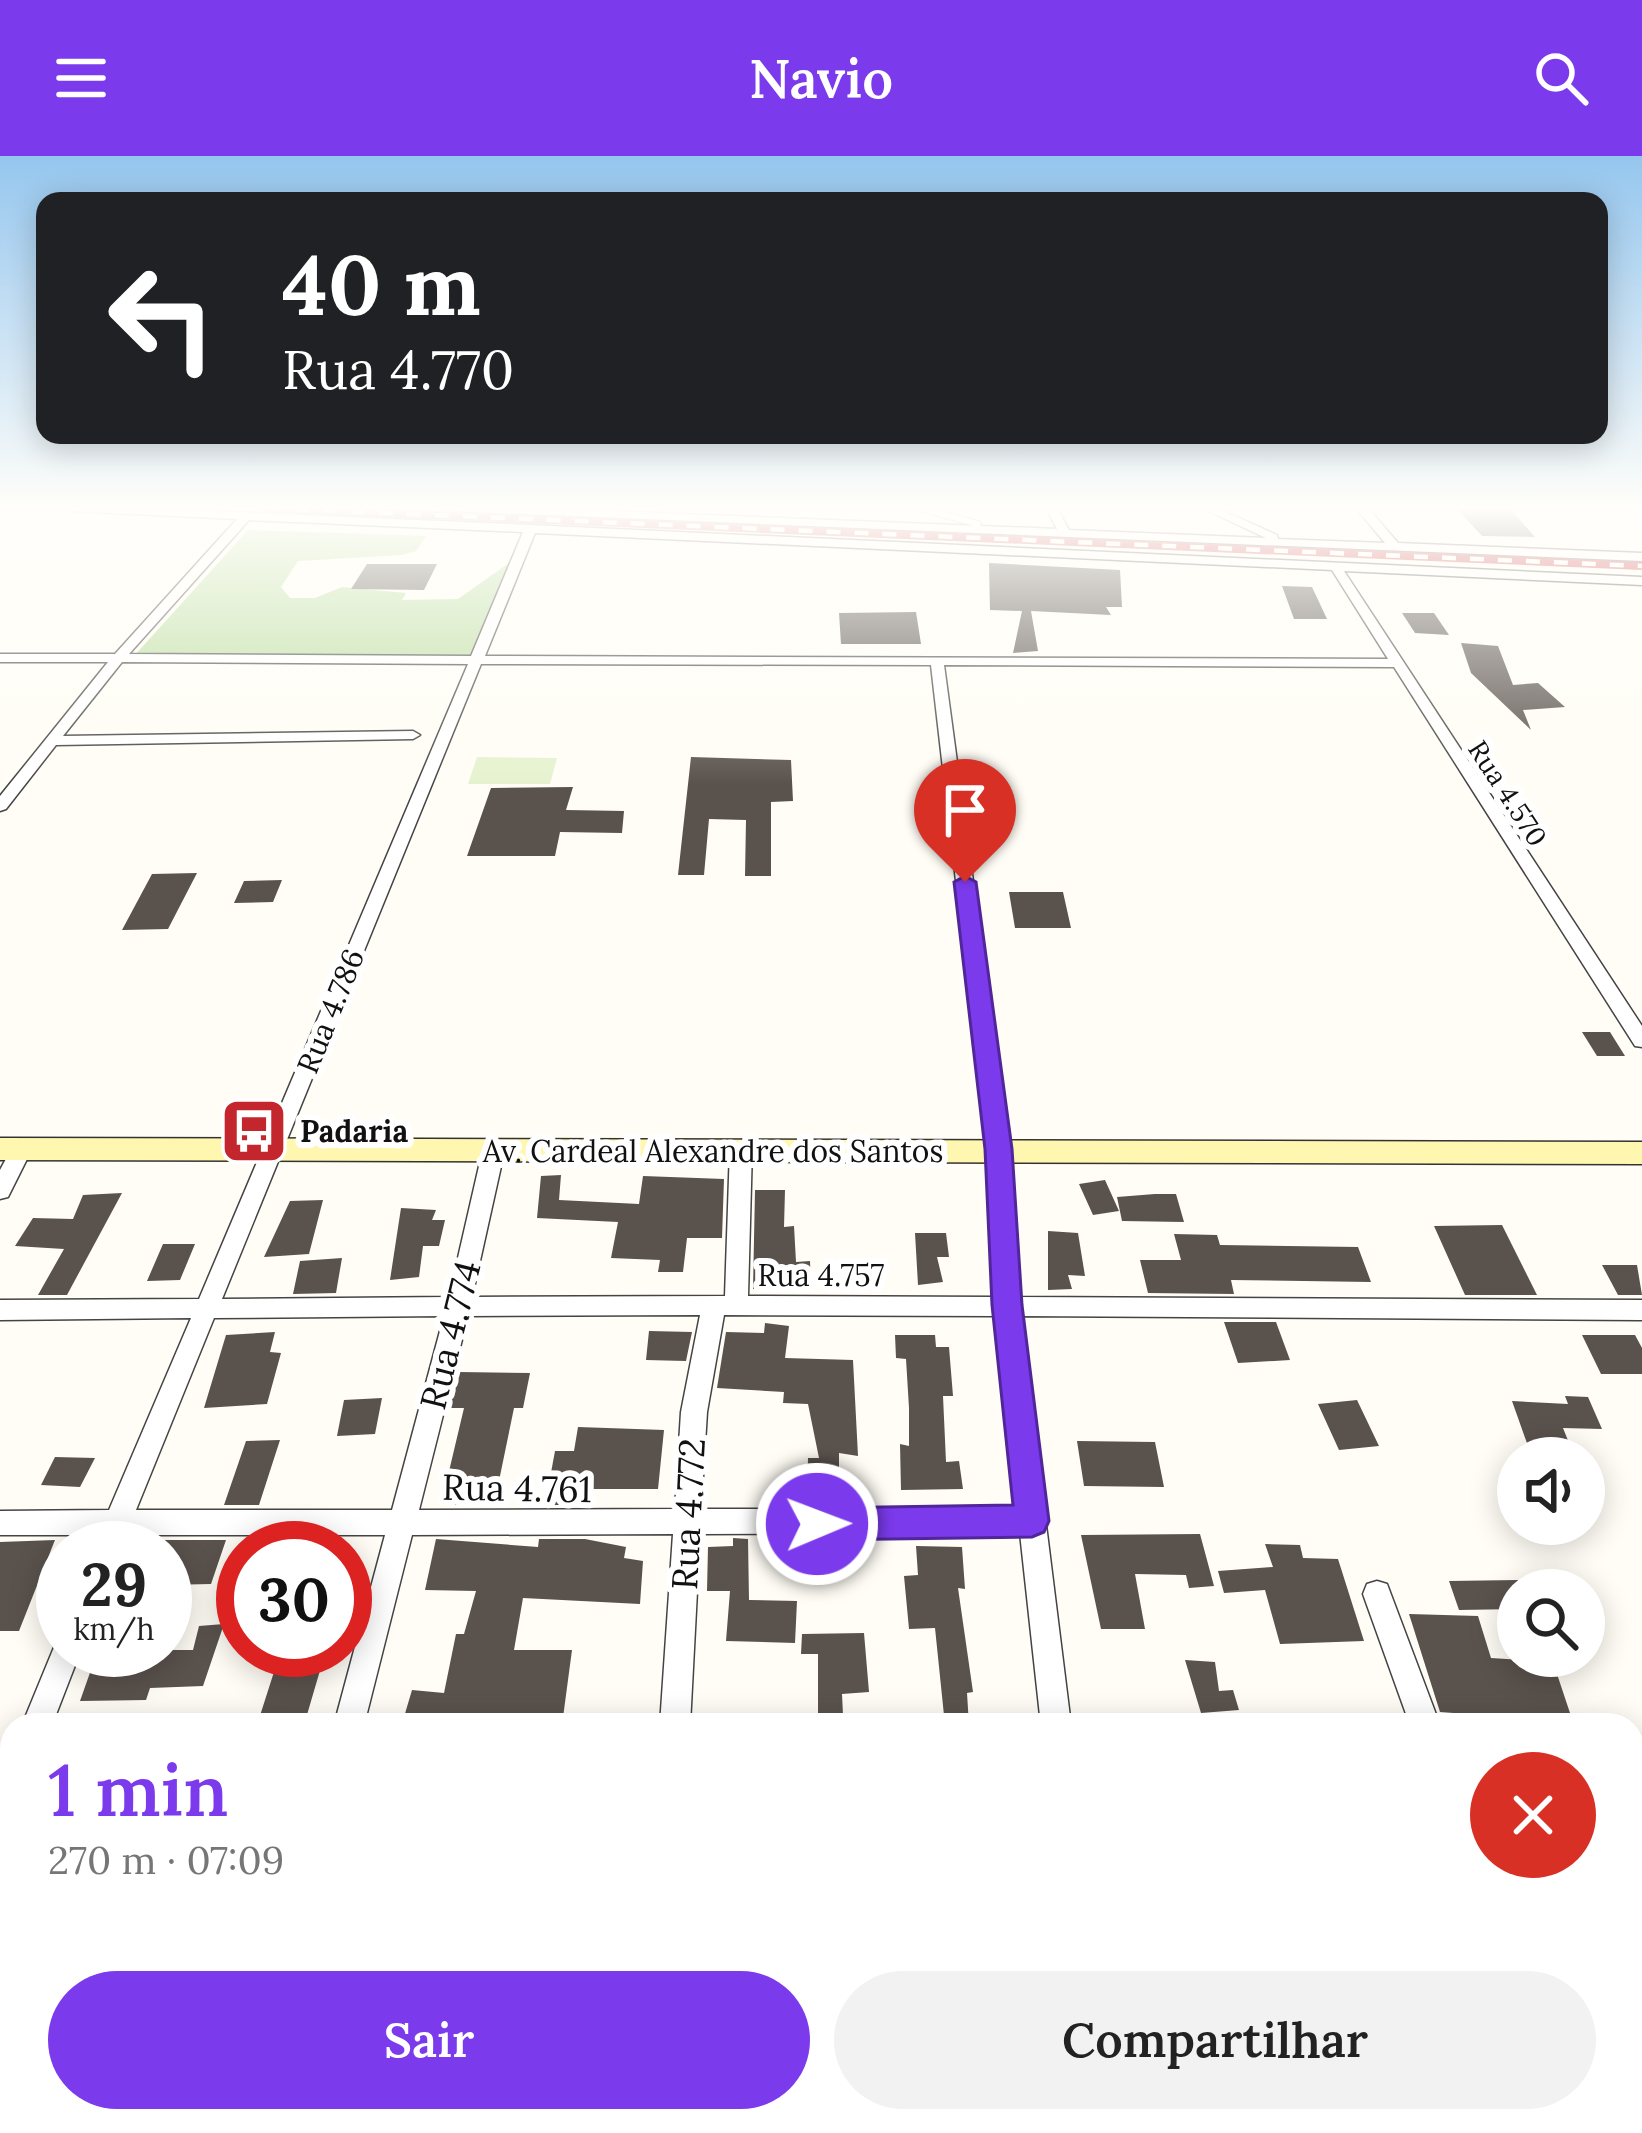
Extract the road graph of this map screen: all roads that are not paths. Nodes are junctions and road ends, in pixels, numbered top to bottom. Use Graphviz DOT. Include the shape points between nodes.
graph roads {
  1 [pos="171,600"];
  2 [pos="499,600"];
  3 [pos="1356,600"];
  4 [pos="0,658"];
  5 [pos="118,659"];
  6 [pos="473,660"];
  7 [pos="937,660"];
  8 [pos="1394,663"];
  9 [pos="413,735"];
  10 [pos="55,741"];
  11 [pos="0,806"];
  12 [pos="1642,1041"];
  13 [pos="741,1148"];
  14 [pos="11,1149"];
  15 [pos="998,1149"];
  16 [pos="274,1152"];
  17 [pos="493,1153"];
  18 [pos="1642,1154"];
  19 [pos="0,1191"];
  20 [pos="725,1305"];
  21 [pos="1007,1305"];
  22 [pos="458,1309"];
  23 [pos="0,1310"];
  24 [pos="211,1310"];
  25 [pos="1642,1310"];
  26 [pos="119,1521"];
  27 [pos="1032,1521"];
  28 [pos="403,1522"];
  29 [pos="0,1523"];
  30 [pos="688,1526"];
  31 [pos="36,1527"];
  32 [pos="192,1532"];
  33 [pos="1377,1594"];
  34 [pos="56,1677"];
  35 [pos="42,1713"];
  36 [pos="352,1713"];
  37 [pos="676,1713"];
  38 [pos="1055,1713"];
  39 [pos="1421,1713"];
  1 -- 5 [label="street"];
  2 -- 6 [label="street, Rua 4.786"];
  3 -- 8 [label="street, Rua 4.570"];
  4 -- 5 [label="street"];
  5 -- 6 [label="street"];
  5 -- 10 [label="street"];
  6 -- 7 [label="street"];
  6 -- 16 [label="street, Rua 4.786"];
  7 -- 8 [label="street"];
  7 -- 15 [label="street"];
  8 -- 12 [label="street, Rua 4.570"];
  9 -- 10 [label="street"];
  10 -- 11 [label="street"];
  13 -- 15 [label="main road, Av. Cardeal Alexandre dos Santos"];
  13 -- 17 [label="main road, Av. Cardeal Alexandre dos Santos"];
  13 -- 20 [label="street, Rua 4.772"];
  14 -- 16 [label="main road, Av. Cardeal Alexandre dos Santos"];
  14 -- 19 [label="street"];
  15 -- 18 [label="main road, Av. Cardeal Alexandre dos Santos"];
  15 -- 21 [label="street"];
  16 -- 17 [label="main road, Av. Cardeal Alexandre dos Santos"];
  16 -- 24 [label="street, Rua 4.786"];
  17 -- 22 [label="street, Rua 4.774"];
  20 -- 21 [label="street, Rua 4.757"];
  20 -- 22 [label="street, Rua 4.757"];
  20 -- 30 [label="street, Rua 4.772" via="694,1412"];
  21 -- 25 [label="street, Rua 4.757"];
  21 -- 27 [label="street"];
  22 -- 24 [label="street, Rua 4.757"];
  22 -- 28 [label="street, Rua 4.774"];
  23 -- 24 [label="street, Rua 4.757"];
  24 -- 26 [label="street, Rua 4.786"];
  27 -- 30 [label="street, Rua 4.761"];
  27 -- 38 [label="street"];
  28 -- 30 [label="street, Rua 4.761"];
  28 -- 32 [label="street, Rua 4.761"];
  28 -- 36 [label="street, Rua 4.774"];
  29 -- 31 [label="street, Rua 4.761"];
  30 -- 37 [label="street, Rua 4.772"];
  33 -- 39 [label="street"];
  34 -- 35 [label="street"];
}
